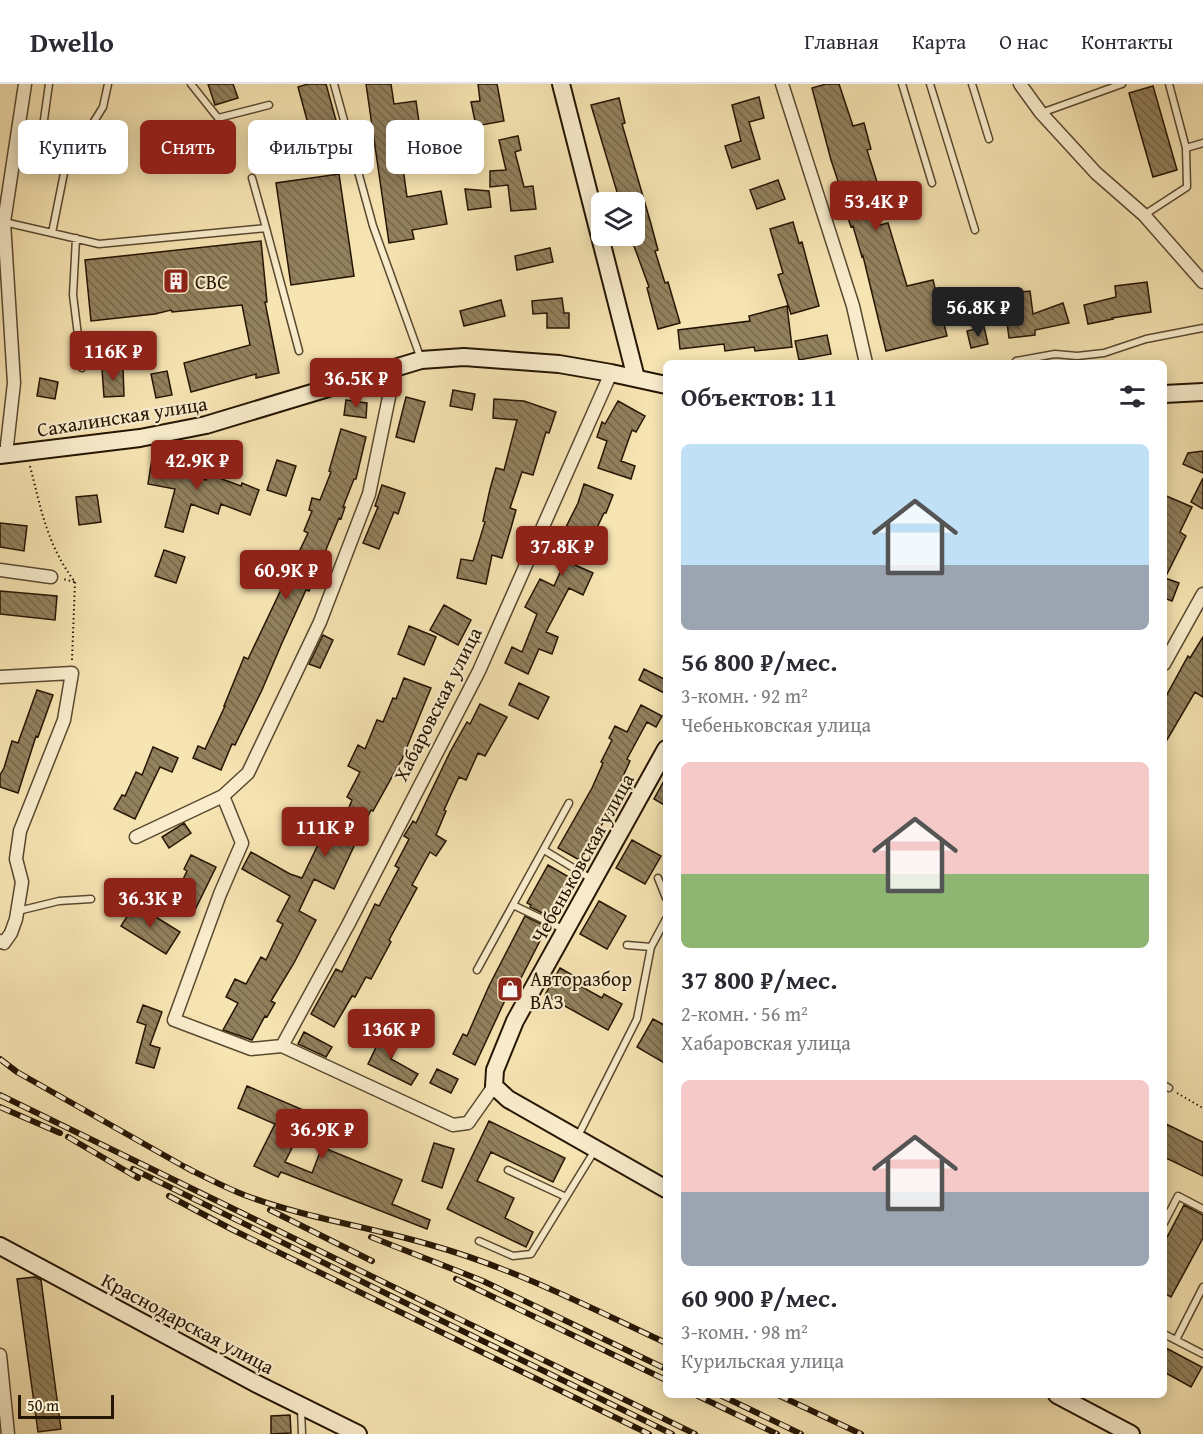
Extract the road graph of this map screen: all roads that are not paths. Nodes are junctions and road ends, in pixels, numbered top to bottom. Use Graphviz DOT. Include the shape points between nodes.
graph roads {
  1 [pos="25,84"];
  2 [pos="49,84"];
  3 [pos="108,84"];
  4 [pos="191,84"];
  5 [pos="334,84"];
  6 [pos="561,84"];
  7 [pos="782,84"];
  8 [pos="903,84"];
  9 [pos="930,84"];
  10 [pos="972,84"];
  11 [pos="1020,84"];
  12 [pos="1122,84"];
  13 [pos="1168,84"];
  14 [pos="269,105"];
  15 [pos="1041,113"];
  16 [pos="44,120"];
  17 [pos="95,120"];
  18 [pos="989,139"];
  19 [pos="1203,143"];
  20 [pos="1186,148"];
  21 [pos="64,174"];
  22 [pos="252,178"];
  23 [pos="932,183"];
  24 [pos="1144,215"];
  25 [pos="2,221"];
  26 [pos="266,228"];
  27 [pos="975,230"];
  28 [pos="52,233"];
  29 [pos="76,238"];
  30 [pos="1203,282"];
  31 [pos="1203,328"];
  32 [pos="299,351"];
  33 [pos="421,360"];
  34 [pos="865,360"];
  35 [pos="1022,360"];
  36 [pos="82,368"];
  37 [pos="395,368"];
  38 [pos="611,373"];
  39 [pos="636,378"];
  40 [pos="663,385"];
  41 [pos="1203,392"];
  42 [pos="1167,394"];
  43 [pos="3,455"];
  44 [pos="0,570"];
  45 [pos="51,577"];
  46 [pos="1203,594"];
  47 [pos="1167,659"];
  48 [pos="0,677"];
  49 [pos="663,754"];
  50 [pos="223,796"];
  51 [pos="569,803"];
  52 [pos="136,837"];
  53 [pos="544,850"];
  54 [pos="658,879"];
  55 [pos="593,881"];
  56 [pos="663,891"];
  57 [pos="91,899"];
  58 [pos="513,905"];
  59 [pos="17,915"];
  60 [pos="663,925"];
  61 [pos="565,930"];
  62 [pos="0,941"];
  63 [pos="627,945"];
  64 [pos="651,947"];
  65 [pos="477,970"];
  66 [pos="282,1046"];
  67 [pos="494,1086"];
  68 [pos="577,1139"];
  69 [pos="595,1149"];
  70 [pos="508,1170"];
  71 [pos="663,1187"];
  72 [pos="566,1197"];
  73 [pos="1203,1209"];
  74 [pos="1167,1217"];
  75 [pos="479,1240"];
  76 [pos="0,1246"];
  77 [pos="1203,1287"];
  78 [pos="1167,1336"];
  79 [pos="1176,1340"];
  80 [pos="1203,1354"];
  81 [pos="0,1355"];
  82 [pos="1063,1398"];
  83 [pos="301,1406"];
  84 [pos="9,1434"];
  85 [pos="302,1434"];
  86 [pos="358,1434"];
  87 [pos="1131,1434"];
  1 -- 25 [label="street"];
  2 -- 16 [label="lane"];
  3 -- 17 [label="lane" via="103,107"];
  4 -- 14 [label="lane" via="218,118"];
  5 -- 33 [label="lane" via="373,226"];
  6 -- 39 [label="street"];
  7 -- 34 [label="street" via="853,306"];
  8 -- 23 [label="lane"];
  9 -- 27 [label="lane"];
  10 -- 18 [label="lane"];
  11 -- 15 [label="street"];
  12 -- 15 [label="lane"];
  13 -- 20 [label="lane"];
  15 -- 24 [label="street" via="1096,173"];
  19 -- 20 [label="lane"];
  20 -- 24 [label="lane" via="1187,187"];
  21 -- 28 [label="lane"];
  22 -- 26 [label="lane"];
  24 -- 30 [label="street"];
  25 -- 28 [label="lane"];
  25 -- 43 [label="street" via="14,382"];
  26 -- 29 [label="lane" via="99,244"];
  26 -- 32 [label="lane"];
  28 -- 29 [label="lane"];
  29 -- 36 [label="lane" via="73,295"];
  31 -- 35 [label="lane" via="1146,339 1104,353 1055,354"];
  33 -- 37 [label="street, Сахалинская улица"];
  33 -- 38 [label="street, Сахалинская улица" via="464,357 559,364"];
  37 -- 43 [label="street, Сахалинская улица" via="206,425 140,438"];
  37 -- 50 [label="street" via="369,494 320,622 248,773"];
  38 -- 39 [label="street, Сахалинская улица"];
  38 -- 66 [label="street, Хабаровская улица" via="479,671"];
  39 -- 40 [label="street, Сахалинская улица"];
  41 -- 42 [label="street"];
  44 -- 45 [label="street"];
  46 -- 47 [label="street"];
  48 -- 59 [label="street" via="72,673 64,720 20,831 16,859 22,882"];
  49 -- 55 [label="street, Чебеньковская улица"];
  50 -- 52 [label="street"];
  50 -- 66 [label="street" via="242,843 174,1020 251,1049"];
  51 -- 53 [label="lane"];
  53 -- 55 [label="lane"];
  53 -- 58 [label="lane"];
  54 -- 56 [label="lane"];
  55 -- 61 [label="street, Чебеньковская улица"];
  57 -- 59 [label="lane" via="59,901"];
  58 -- 61 [label="lane"];
  58 -- 65 [label="lane"];
  59 -- 62 [label="street" via="11,933 4,943"];
  60 -- 64 [label="lane"];
  61 -- 67 [label="street, Чебеньковская улица" via="515,1021 495,1070"];
  63 -- 64 [label="lane"];
  64 -- 68 [label="lane" via="637,1019"];
  66 -- 67 [label="street" via="453,1125 468,1123"];
  67 -- 68 [label="street" via="508,1099"];
  68 -- 69 [label="street"];
  69 -- 71 [label="street"];
  69 -- 72 [label="lane"];
  70 -- 72 [label="lane"];
  72 -- 75 [label="lane" via="531,1254 513,1256"];
  73 -- 74 [label="lane" via="1178,1196"];
  76 -- 83 [label="street, Краснодарская улица"];
  77 -- 79 [label="lane"];
  78 -- 79 [label="lane"];
  79 -- 80 [label="lane"];
  81 -- 84 [label="street"];
  82 -- 87 [label="street"];
  83 -- 85 [label="lane"];
  83 -- 86 [label="street, Краснодарская улица"];
}
